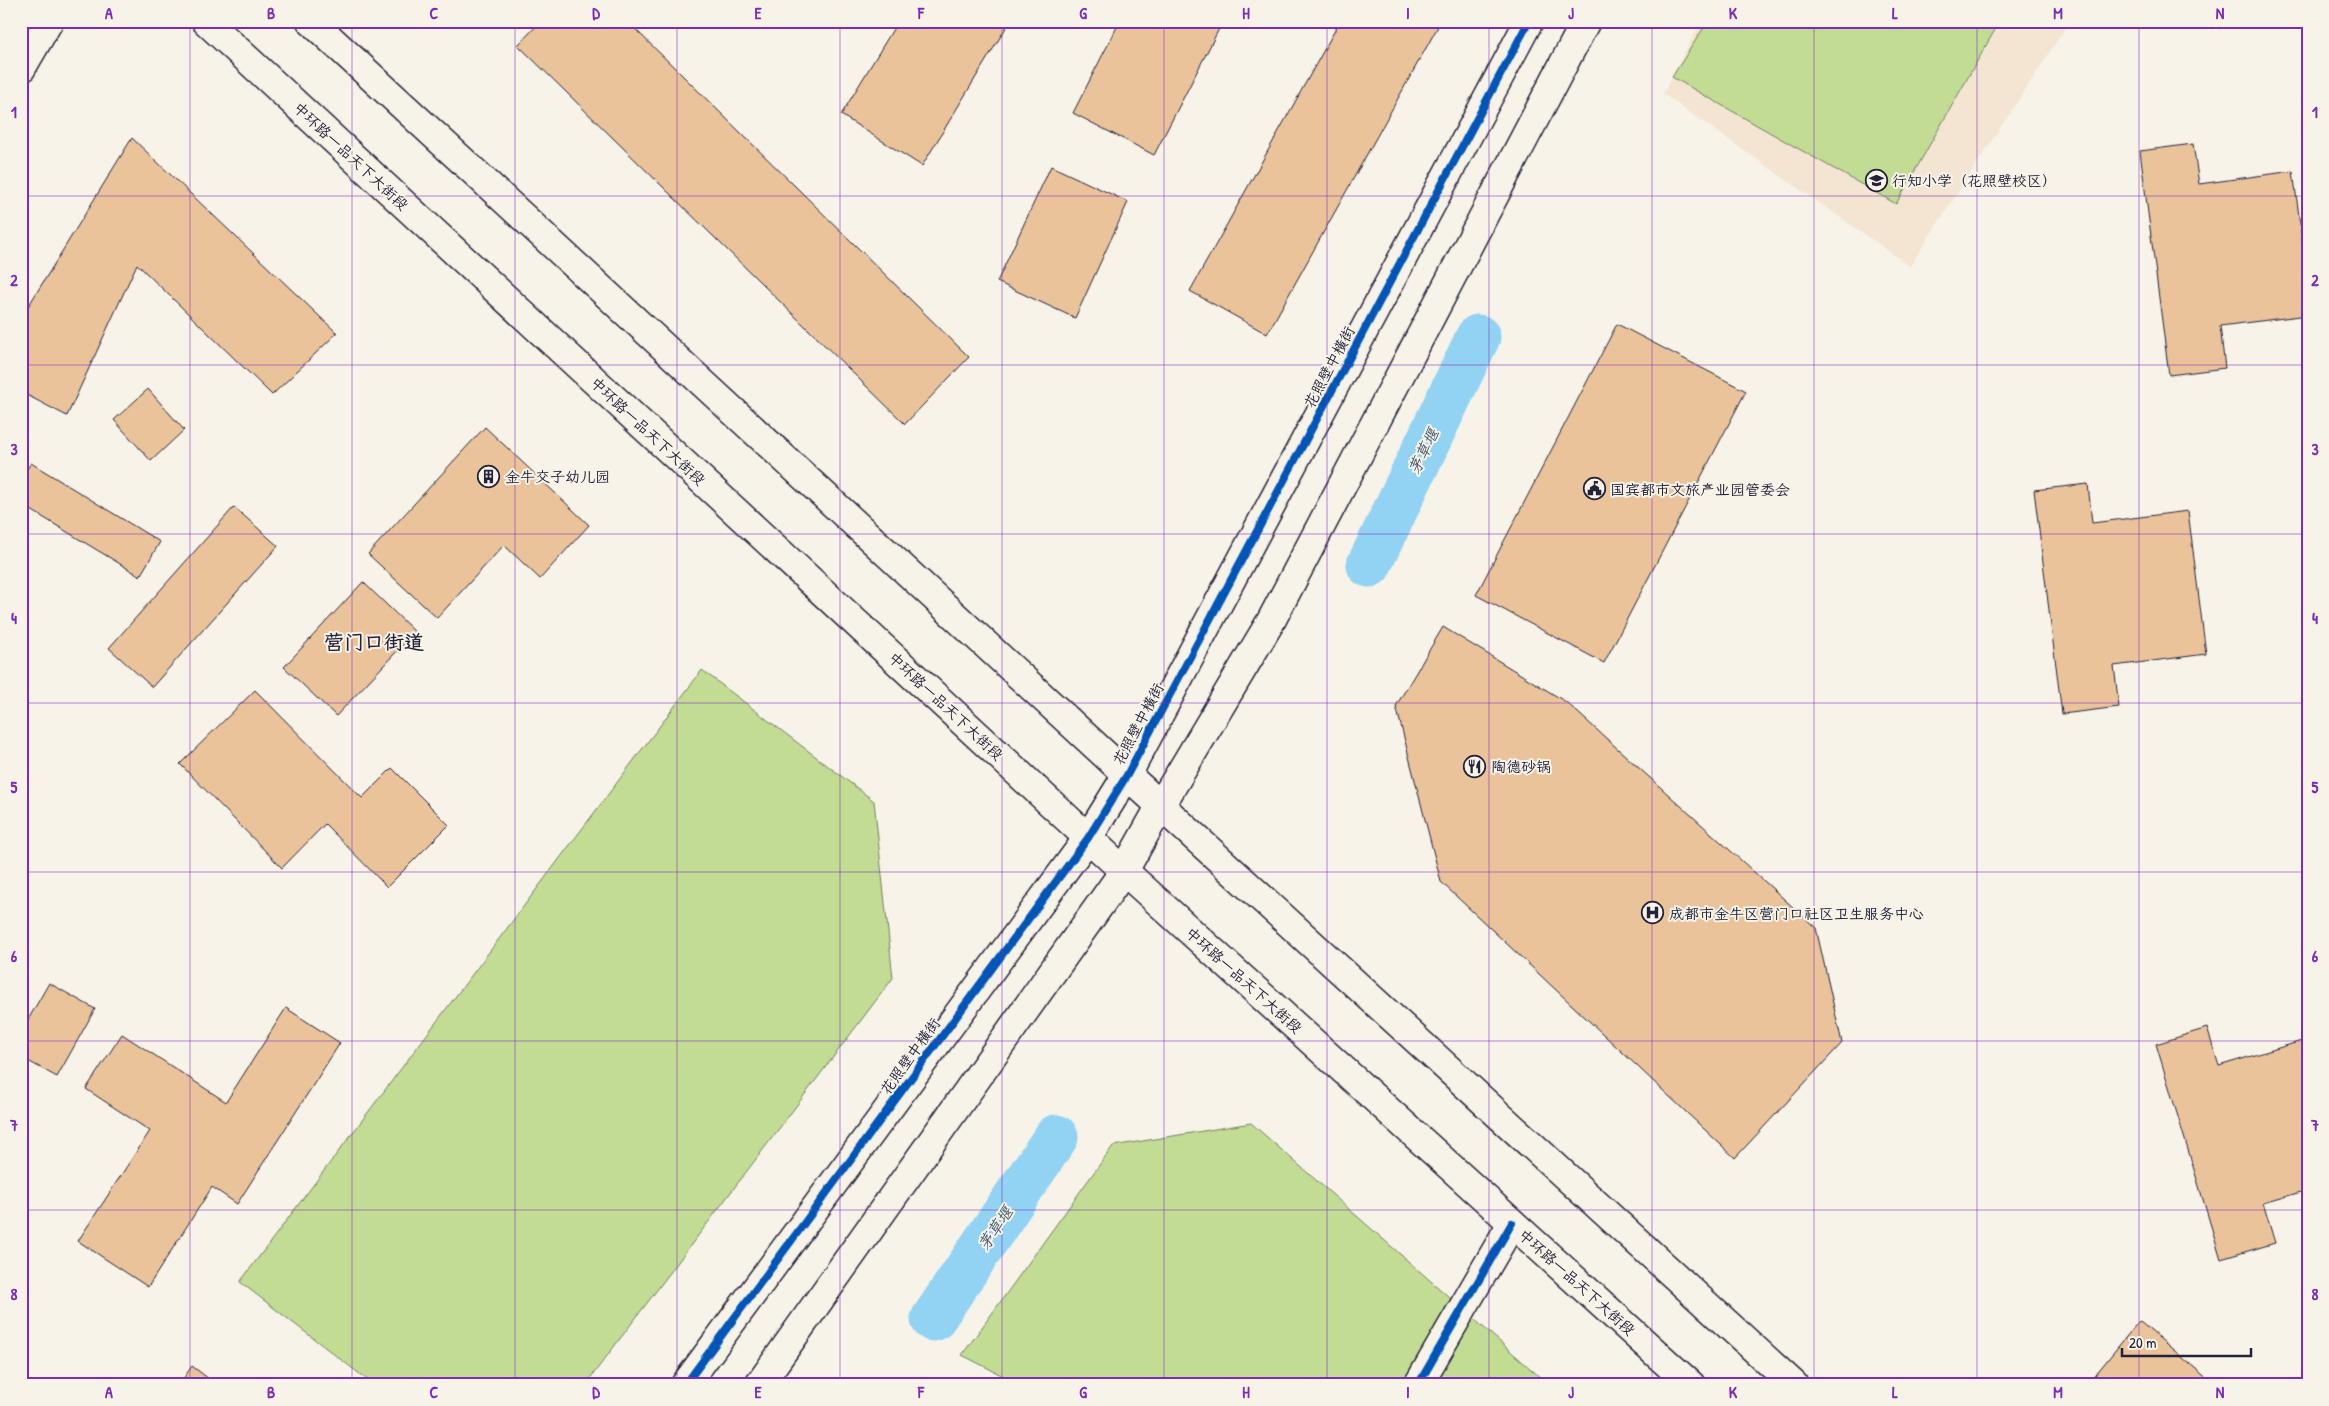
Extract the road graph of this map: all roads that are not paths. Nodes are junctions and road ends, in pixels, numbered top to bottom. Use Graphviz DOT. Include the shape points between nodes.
graph roads {
  1 [pos="50,21"];
  2 [pos="206,21"];
  3 [pos="311,21"];
  4 [pos="1529,21"];
  5 [pos="1586,21"];
  6 [pos="21,69"];
  7 [pos="1127,775"];
  8 [pos="1161,805"];
  9 [pos="1088,838"];
  10 [pos="1124,871"];
  11 [pos="1512,1223"];
  12 [pos="685,1385"];
  13 [pos="760,1385"];
  14 [pos="1418,1385"];
  15 [pos="1690,1385"];
  16 [pos="1794,1385"];
  1 -- 6 [label="main road"];
  2 -- 9 [label="main road, 中环路一品天下大街段"];
  3 -- 7 [label="main road"];
  4 -- 7 [label="main road, 花照壁中横街"];
  5 -- 8 [label="main road" via="1271,621"];
  7 -- 8 [label="main road"];
  7 -- 9 [label="main road, 花照壁中横街"];
  8 -- 10 [label="main road"];
  8 -- 16 [label="main road"];
  9 -- 10 [label="main road, 中环路一品天下大街段"];
  9 -- 12 [label="main road, 花照壁中横街"];
  10 -- 11 [label="main road, 中环路一品天下大街段"];
  10 -- 13 [label="main road"];
  11 -- 14 [label="main road"];
  11 -- 15 [label="main road, 中环路一品天下大街段"];
}
